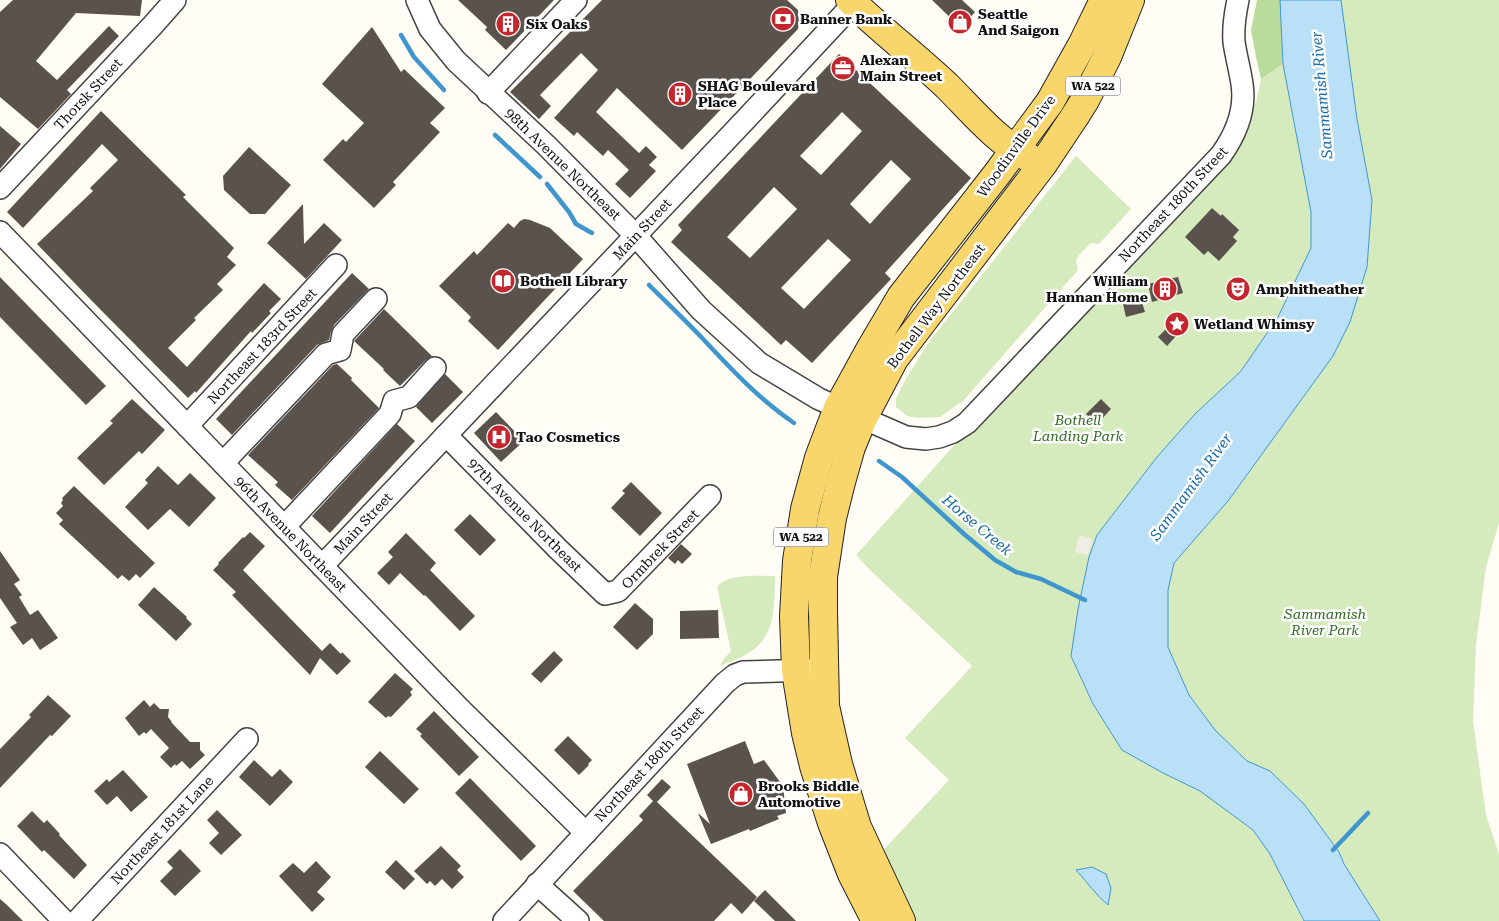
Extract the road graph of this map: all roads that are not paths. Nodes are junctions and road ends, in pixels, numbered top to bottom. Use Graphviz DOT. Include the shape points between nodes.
graph roads {
  1 [pos="174,0"];
  2 [pos="417,0"];
  3 [pos="576,0"];
  4 [pos="1104,0"];
  5 [pos="1130,0"];
  6 [pos="1238,0"];
  7 [pos="860,1"];
  8 [pos="488,93"];
  9 [pos="1019,144"];
  10 [pos="1042,164"];
  11 [pos="0,188"];
  12 [pos="0,232"];
  13 [pos="636,236"];
  14 [pos="931,259"];
  15 [pos="336,266"];
  16 [pos="376,299"];
  17 [pos="435,368"];
  18 [pos="851,413"];
  19 [pos="187,426"];
  20 [pos="446,436"];
  21 [pos="223,463"];
  22 [pos="710,496"];
  23 [pos="284,527"];
  24 [pos="322,566"];
  25 [pos="605,594"];
  26 [pos="824,669"];
  27 [pos="796,671"];
  28 [pos="247,739"];
  29 [pos="586,833"];
  30 [pos="0,854"];
  31 [pos="537,884"];
  32 [pos="64,921"];
  33 [pos="77,921"];
  34 [pos="504,921"];
  35 [pos="578,921"];
  36 [pos="876,921"];
  37 [pos="900,921"];
  1 -- 11 [label="street, Thorsk Street"];
  2 -- 8 [label="street, 98th Avenue Northeast" via="430,29"];
  3 -- 8 [label="street"];
  4 -- 9 [label="main road, Woodinville Drive / WA 522" via="1050,102"];
  5 -- 10 [label="main road, WA 522" via="1085,100"];
  6 -- 18 [label="street, Northeast 180th Street" via="1234,42 1243,92 1242,110 1233,137 1221,156 967,423 953,432 926,439 906,437"];
  7 -- 9 [label="main road" via="984,124"];
  7 -- 13 [label="street, Main Street"];
  8 -- 13 [label="street, 98th Avenue Northeast" via="546,145"];
  9 -- 10 [label="main road"];
  9 -- 14 [label="main road, Woodinville Drive / WA 522"];
  10 -- 18 [label="main road, Bothell Way Northeast / WA 522"];
  12 -- 19 [label="street, 96th Avenue Northeast"];
  13 -- 18 [label="street, 98th Avenue Northeast" via="701,310 759,363 820,399"];
  13 -- 20 [label="street, Main Street"];
  14 -- 18 [label="main road, Bothell Way Northeast / WA 522" via="901,297 852,382"];
  15 -- 19 [label="street, Northeast 183rd Street"];
  16 -- 21 [label="street" via="343,334 340,350 326,354"];
  17 -- 23 [label="street" via="409,397 394,401 390,414"];
  18 -- 26 [label="main road, Bothell Way Northeast / WA 522" via="851,447 832,518 823,577"];
  18 -- 27 [label="main road, Bothell Way Northeast / WA 522" via="819,458 805,509 797,561"];
  19 -- 21 [label="street, 96th Avenue Northeast"];
  20 -- 24 [label="street, Main Street"];
  20 -- 25 [label="street, 97th Avenue Northeast"];
  21 -- 23 [label="street, 96th Avenue Northeast"];
  22 -- 25 [label="street, Ormbrek Street" via="618,591"];
  23 -- 24 [label="street, 96th Avenue Northeast"];
  24 -- 29 [label="street, 96th Avenue Northeast"];
  26 -- 27 [label="street, Northeast 180th Street"];
  26 -- 37 [label="main road, Bothell Way Northeast / WA 522" via="825,706 857,827"];
  27 -- 29 [label="street, Northeast 180th Street" via="735,675"];
  27 -- 36 [label="main road, Bothell Way Northeast / WA 522" via="806,733 832,823 852,874"];
  28 -- 33 [label="street, Northeast 181st Lane"];
  29 -- 31 [label="street, Northeast 180th Street"];
  30 -- 32 [label="street"];
  31 -- 34 [label="street, Northeast 180th Street"];
  31 -- 35 [label="street"];
}
